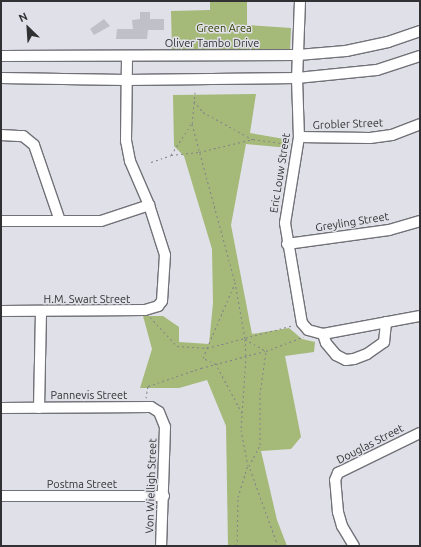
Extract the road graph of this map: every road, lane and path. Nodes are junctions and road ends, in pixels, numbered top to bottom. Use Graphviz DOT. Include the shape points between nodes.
graph roads {
  1 [pos="300,1"];
  2 [pos="420,31"];
  3 [pos="298,55"];
  4 [pos="1,56"];
  5 [pos="420,56"];
  6 [pos="127,57"];
  7 [pos="1,78"];
  8 [pos="297,78"];
  9 [pos="126,80"];
  10 [pos="195,92"];
  11 [pos="194,101"];
  12 [pos="192,124"];
  13 [pos="420,124"];
  14 [pos="1,135"];
  15 [pos="299,137"];
  16 [pos="253,139"];
  17 [pos="288,144"];
  18 [pos="199,152"];
  19 [pos="171,155"];
  20 [pos="151,162"];
  21 [pos="149,206"];
  22 [pos="1,221"];
  23 [pos="60,221"];
  24 [pos="420,221"];
  25 [pos="287,244"];
  26 [pos="236,282"];
  27 [pos="145,310"];
  28 [pos="1,311"];
  29 [pos="41,311"];
  30 [pos="420,316"];
  31 [pos="386,322"];
  32 [pos="302,323"];
  33 [pos="319,334"];
  34 [pos="245,340"];
  35 [pos="207,348"];
  36 [pos="266,351"];
  37 [pos="246,356"];
  38 [pos="216,364"];
  39 [pos="145,407"];
  40 [pos="1,408"];
  41 [pos="39,408"];
  42 [pos="242,413"];
  43 [pos="420,433"];
  44 [pos="248,464"];
  45 [pos="249,466"];
  46 [pos="1,496"];
  47 [pos="164,496"];
  48 [pos="161,546"];
  49 [pos="237,546"];
  50 [pos="278,546"];
  51 [pos="354,546"];
  1 -- 3 [label="street, Eric Louw Street"];
  2 -- 3 [label="street, Oliver Tambo Drive" via="388,42 346,51"];
  3 -- 6 [label="street, Oliver Tambo Drive" via="172,54"];
  3 -- 8 [label="street, Eric Louw Street"];
  4 -- 6 [label="street, Oliver Tambo Drive"];
  5 -- 8 [label="street" via="377,70"];
  6 -- 9 [label="street"];
  7 -- 9 [label="street"];
  8 -- 9 [label="street"];
  8 -- 15 [label="street, Eric Louw Street"];
  9 -- 21 [label="street" via="126,141 130,161"];
  10 -- 11 [label="path"];
  11 -- 12 [label="path"];
  11 -- 16 [label="path" via="203,112"];
  12 -- 18 [label="path"];
  12 -- 19 [label="path"];
  13 -- 15 [label="street, Grobler Street" via="392,135 370,138"];
  14 -- 23 [label="street" via="23,136 34,145"];
  15 -- 25 [label="street, Eric Louw Street" via="285,207"];
  16 -- 17 [label="path"];
  16 -- 18 [label="path"];
  18 -- 19 [label="path"];
  18 -- 26 [label="path"];
  19 -- 20 [label="path"];
  21 -- 23 [label="street" via="101,221"];
  21 -- 27 [label="street, H.M. Swart Street" via="165,255 163,294 158,306"];
  22 -- 23 [label="street"];
  24 -- 25 [label="street, Greyling Street" via="389,230"];
  25 -- 32 [label="street, Eric Louw Street"];
  26 -- 34 [label="path"];
  26 -- 35 [label="path"];
  27 -- 29 [label="street, H.M. Swart Street"];
  27 -- 35 [label="path" via="156,326 177,346"];
  28 -- 29 [label="street, H.M. Swart Street"];
  29 -- 41 [label="street"];
  30 -- 31 [label="street"];
  31 -- 33 [label="street"];
  31 -- 33 [label="street" via="384,342 354,360 346,360 336,355"];
  32 -- 33 [label="street"];
  32 -- 34 [label="path"];
  33 -- 36 [label="path"];
  34 -- 35 [label="path"];
  34 -- 36 [label="path"];
  34 -- 37 [label="path"];
  35 -- 38 [label="path" via="203,358"];
  36 -- 37 [label="path"];
  36 -- 45 [label="path" via="260,394 260,445"];
  37 -- 38 [label="path"];
  37 -- 42 [label="path"];
  38 -- 39 [label="path" via="148,386"];
  38 -- 42 [label="path"];
  39 -- 41 [label="street, Pannevis Street"];
  39 -- 47 [label="street, Von Wielligh Street" via="151,407 159,412 165,427"];
  40 -- 41 [label="street, Pannevis Street"];
  42 -- 44 [label="path" via="241,430"];
  43 -- 51 [label="street, Douglas Street" via="347,467 335,480 342,526"];
  44 -- 45 [label="path"];
  44 -- 49 [label="path" via="238,497"];
  45 -- 50 [label="path"];
  46 -- 47 [label="street, Postma Street"];
  47 -- 48 [label="street, Von Wielligh Street"];
}
